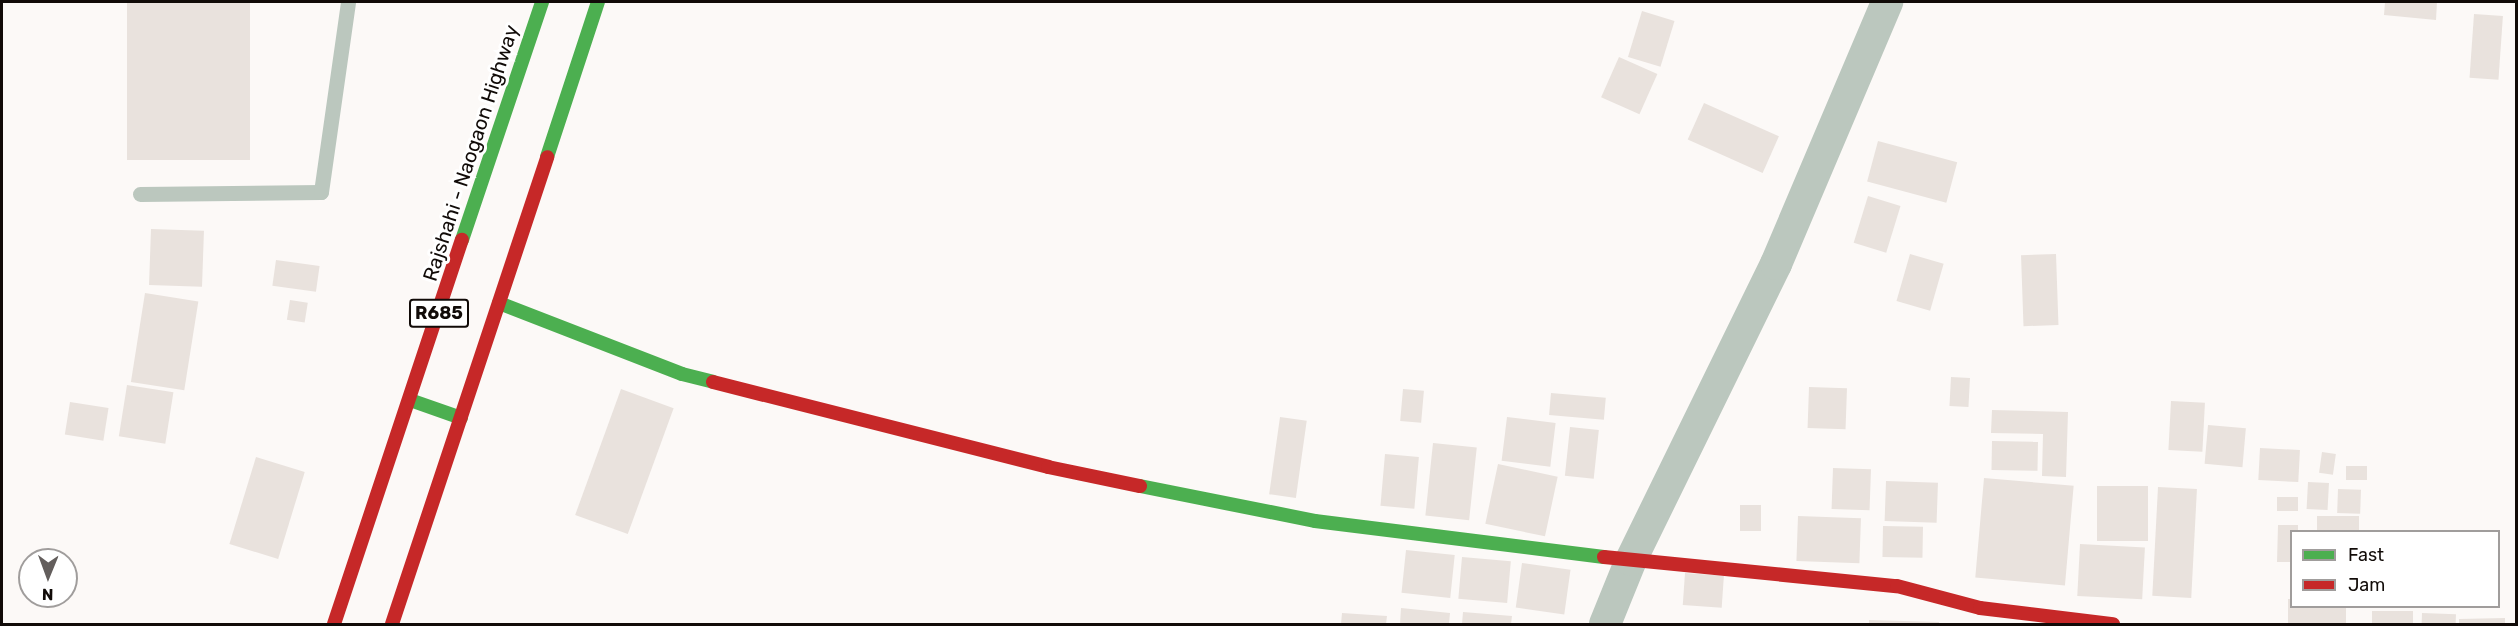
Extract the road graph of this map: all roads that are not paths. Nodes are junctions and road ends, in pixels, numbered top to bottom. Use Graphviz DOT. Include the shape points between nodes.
graph roads {
  1 [pos="348,2"];
  2 [pos="542,2"];
  3 [pos="598,2"];
  4 [pos="1887,2"];
  5 [pos="140,194"];
  6 [pos="499,303"];
  7 [pos="410,400"];
  8 [pos="460,418"];
  9 [pos="1631,560"];
  10 [pos="334,624"];
  11 [pos="392,624"];
  12 [pos="1605,624"];
  13 [pos="2113,624"];
  1 -- 5 [label="lane" via="321,192"];
  2 -- 7 [label="street, Rajshahi - Naogaon Highway / R685"];
  3 -- 6 [label="street, R685"];
  4 -- 9 [label="street" via="1776,264"];
  6 -- 8 [label="street, R685"];
  6 -- 9 [label="street" via="682,374 1048,467 1315,520"];
  7 -- 8 [label="street"];
  7 -- 10 [label="street, Rajshahi - Naogaon Highway / R685"];
  8 -- 11 [label="street, R685"];
  9 -- 12 [label="street"];
  9 -- 13 [label="street" via="1897,586 1980,608"];
}
